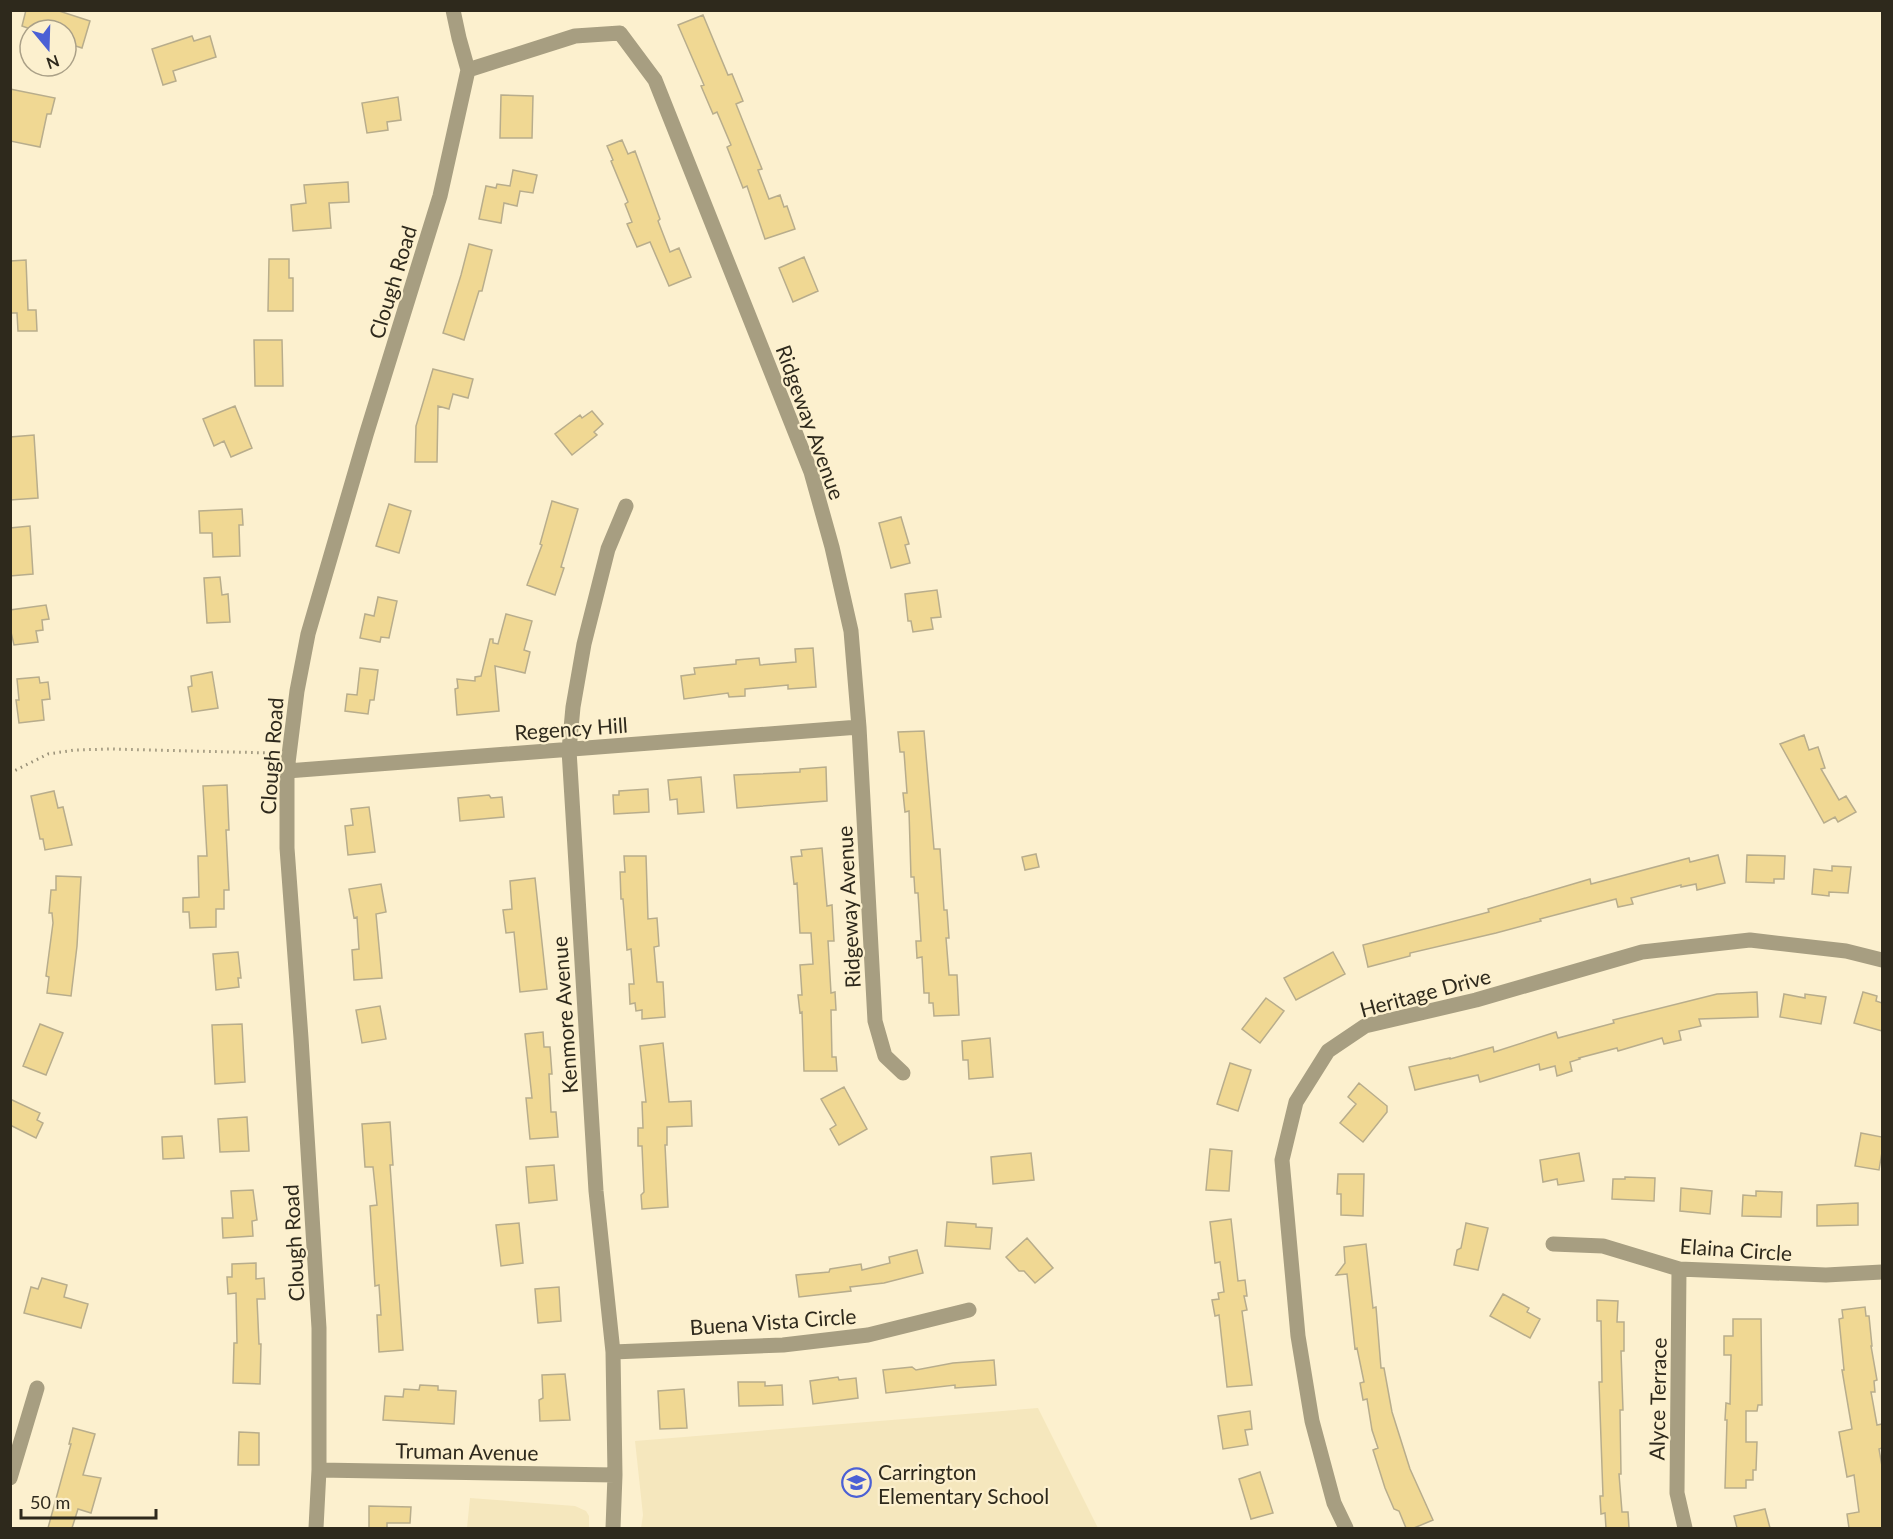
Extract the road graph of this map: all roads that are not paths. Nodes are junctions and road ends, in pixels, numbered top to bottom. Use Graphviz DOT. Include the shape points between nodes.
graph roads {
  1 [pos="453,10"];
  2 [pos="468,70"];
  3 [pos="627,506"];
  4 [pos="859,727"];
  5 [pos="569,750"];
  6 [pos="286,771"];
  7 [pos="1882,960"];
  8 [pos="903,1073"];
  9 [pos="1553,1244"];
  10 [pos="1679,1269"];
  11 [pos="1882,1272"];
  12 [pos="969,1310"];
  13 [pos="613,1352"];
  14 [pos="37,1388"];
  15 [pos="319,1470"];
  16 [pos="615,1475"];
  17 [pos="10,1478"];
  18 [pos="316,1528"];
  19 [pos="613,1528"];
  20 [pos="1346,1528"];
  21 [pos="1685,1528"];
  1 -- 2 [label="street, Clough Road"];
  2 -- 4 [label="street, Ridgeway Avenue" via="575,36 620,33 655,80 811,472 851,631"];
  2 -- 6 [label="street, Clough Road" via="440,196 308,634"];
  3 -- 5 [label="street, Kenmore Avenue" via="608,549 584,644"];
  4 -- 5 [label="street, Regency Hill"];
  4 -- 8 [label="street, Ridgeway Avenue" via="875,1021 885,1056"];
  5 -- 6 [label="street, Regency Hill"];
  5 -- 13 [label="street, Kenmore Avenue" via="596,1191"];
  6 -- 15 [label="street, Clough Road" via="287,848 319,1328"];
  7 -- 20 [label="street, Heritage Drive" via="1846,951 1750,940 1642,952 1476,1000 1365,1026 1328,1051 1296,1102 1282,1160 1298,1336 1310,1410 1334,1503"];
  9 -- 10 [label="street, Elaina Circle" via="1604,1246"];
  10 -- 11 [label="street, Elaina Circle" via="1827,1275"];
  10 -- 21 [label="street, Alyce Terrace" via="1677,1492"];
  12 -- 13 [label="street, Buena Vista Circle" via="868,1335 783,1345"];
  13 -- 16 [label="street, Kenmore Avenue"];
  14 -- 17 [label="street"];
  15 -- 16 [label="street, Truman Avenue"];
  15 -- 18 [label="street, Clough Road"];
  16 -- 19 [label="street, Kenmore Avenue"];
}
